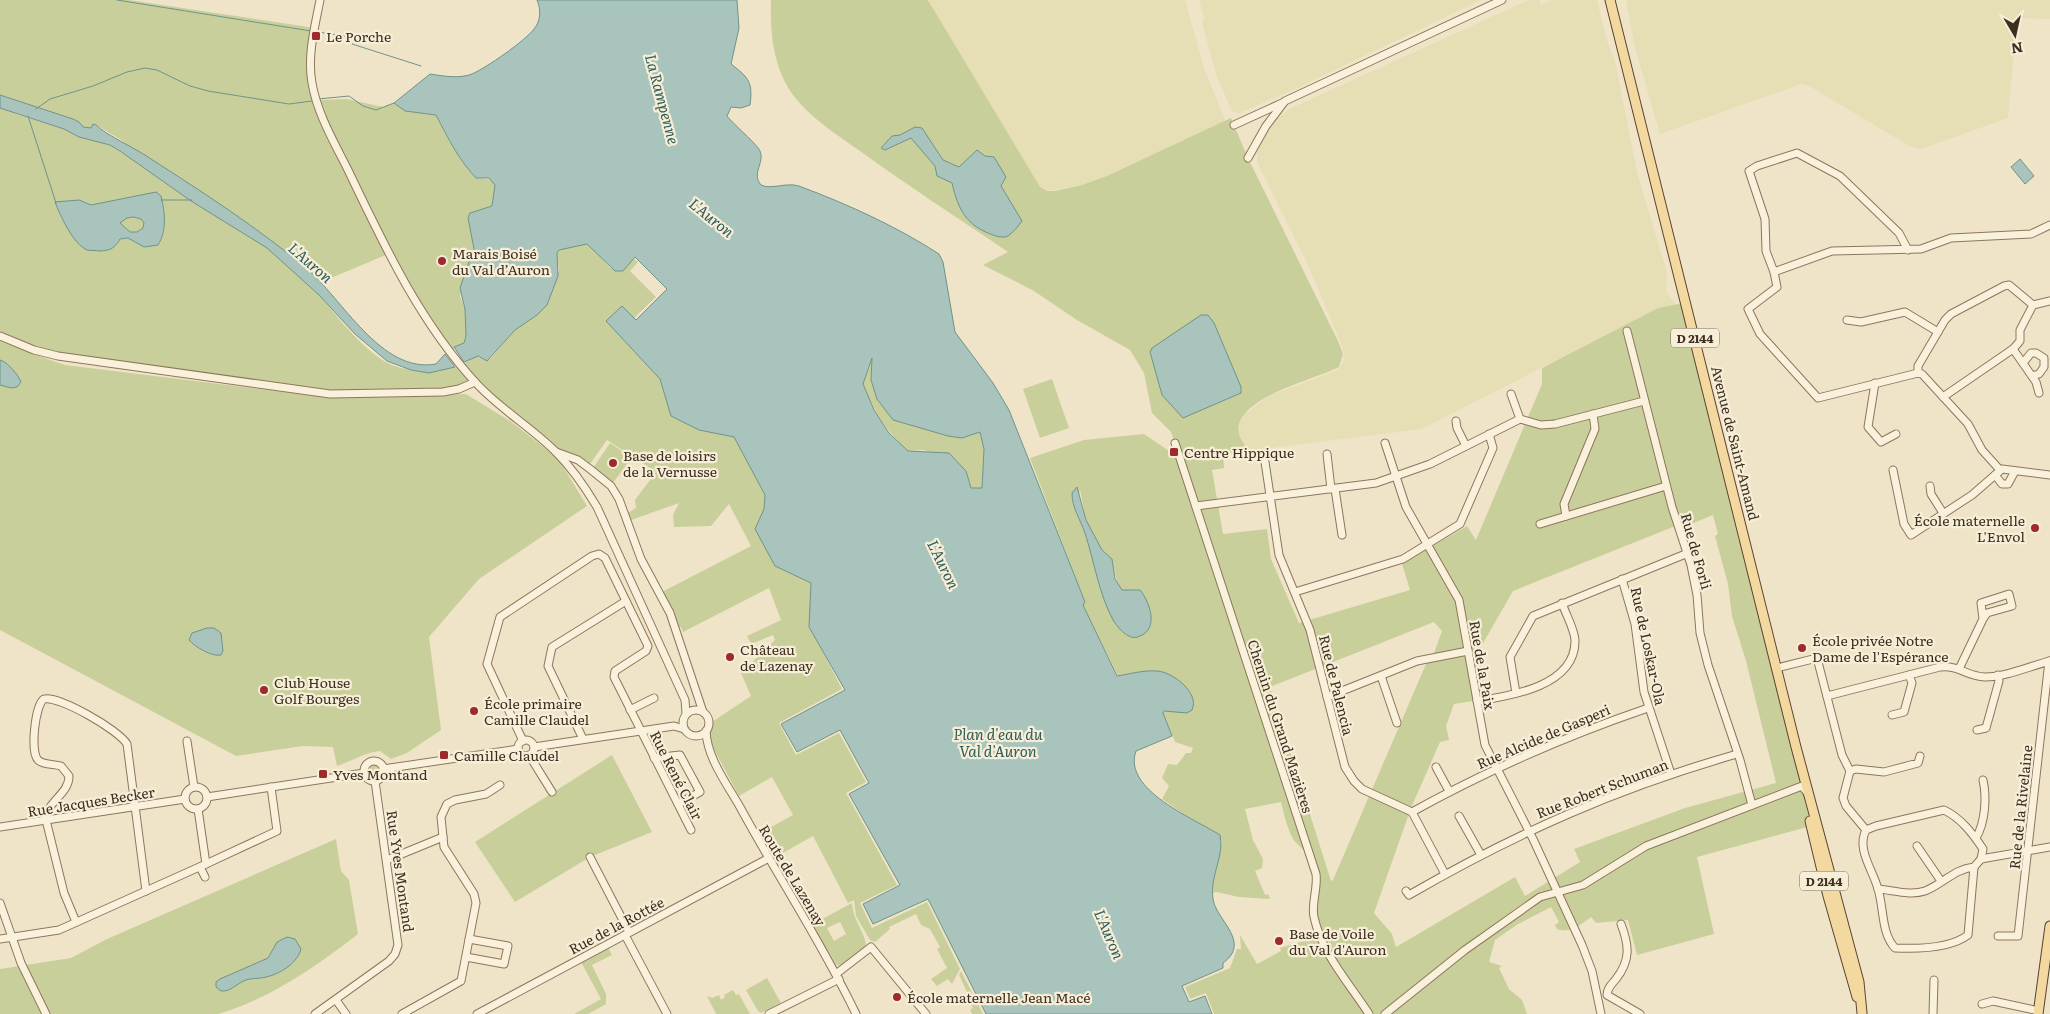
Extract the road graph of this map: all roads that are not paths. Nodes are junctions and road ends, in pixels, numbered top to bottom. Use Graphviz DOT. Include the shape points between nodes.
graph roads {
  1 [pos="320,0"];
  2 [pos="1502,0"];
  3 [pos="1610,0"];
  4 [pos="1285,102"];
  5 [pos="1234,125"];
  6 [pos="1248,158"];
  7 [pos="2050,225"];
  8 [pos="1908,250"];
  9 [pos="1774,272"];
  10 [pos="2050,301"];
  11 [pos="2034,305"];
  12 [pos="1847,320"];
  13 [pos="1627,331"];
  14 [pos="1938,332"];
  15 [pos="0,336"];
  16 [pos="2013,349"];
  17 [pos="2023,363"];
  18 [pos="1918,373"];
  19 [pos="2032,376"];
  20 [pos="475,382"];
  21 [pos="1875,383"];
  22 [pos="2039,393"];
  23 [pos="1511,394"];
  24 [pos="1943,397"];
  25 [pos="1644,401"];
  26 [pos="1593,414"];
  27 [pos="1520,419"];
  28 [pos="1456,421"];
  29 [pos="1489,434"];
  30 [pos="1896,434"];
  31 [pos="1175,443"];
  32 [pos="1385,443"];
  33 [pos="1466,446"];
  34 [pos="556,452"];
  35 [pos="1327,454"];
  36 [pos="1265,462"];
  37 [pos="582,464"];
  38 [pos="572,470"];
  39 [pos="1893,470"];
  40 [pos="2015,471"];
  41 [pos="1997,473"];
  42 [pos="2050,475"];
  43 [pos="1394,476"];
  44 [pos="1666,486"];
  45 [pos="1930,486"];
  46 [pos="1333,489"];
  47 [pos="1270,497"];
  48 [pos="1196,506"];
  49 [pos="1943,514"];
  50 [pos="1566,516"];
  51 [pos="1540,524"];
  52 [pos="1342,535"];
  53 [pos="1427,544"];
  54 [pos="1688,553"];
  55 [pos="1622,579"];
  56 [pos="1295,592"];
  57 [pos="626,601"];
  58 [pos="1562,603"];
  59 [pos="1983,619"];
  60 [pos="1468,651"];
  61 [pos="2050,661"];
  62 [pos="1777,668"];
  63 [pos="1960,669"];
  64 [pos="1909,675"];
  65 [pos="1998,675"];
  66 [pos="1381,676"];
  67 [pos="1516,693"];
  68 [pos="1327,696"];
  69 [pos="1827,696"];
  70 [pos="654,698"];
  71 [pos="685,700"];
  72 [pos="1477,701"];
  73 [pos="1648,708"];
  74 [pos="630,710"];
  75 [pos="699,710"];
  76 [pos="1892,715"];
  77 [pos="684,717"];
  78 [pos="1396,723"];
  79 [pos="674,726"];
  80 [pos="684,729"];
  81 [pos="1977,730"];
  82 [pos="640,731"];
  83 [pos="706,731"];
  84 [pos="696,736"];
  85 [pos="583,739"];
  86 [pos="187,741"];
  87 [pos="523,741"];
  88 [pos="534,746"];
  89 [pos="1796,747"];
  90 [pos="708,748"];
  91 [pos="518,749"];
  92 [pos="1737,754"];
  93 [pos="530,756"];
  94 [pos="1920,756"];
  95 [pos="654,758"];
  96 [pos="1436,767"];
  97 [pos="384,769"];
  98 [pos="1496,769"];
  99 [pos="1850,771"];
  100 [pos="364,773"];
  101 [pos="1671,774"];
  102 [pos="1983,780"];
  103 [pos="375,781"];
  104 [pos="500,785"];
  105 [pos="1802,786"];
  106 [pos="194,787"];
  107 [pos="271,787"];
  108 [pos="1449,791"];
  109 [pos="552,792"];
  110 [pos="1809,795"];
  111 [pos="207,796"];
  112 [pos="185,799"];
  113 [pos="678,804"];
  114 [pos="1752,805"];
  115 [pos="134,808"];
  116 [pos="198,809"];
  117 [pos="1412,812"];
  118 [pos="1459,816"];
  119 [pos="46,820"];
  120 [pos="0,827"];
  121 [pos="691,830"];
  122 [pos="1866,830"];
  123 [pos="1529,831"];
  124 [pos="443,837"];
  125 [pos="1976,838"];
  126 [pos="1917,846"];
  127 [pos="2050,847"];
  128 [pos="2028,852"];
  129 [pos="1481,855"];
  130 [pos="590,857"];
  131 [pos="1981,858"];
  132 [pos="767,859"];
  133 [pos="387,860"];
  134 [pos="1824,863"];
  135 [pos="203,866"];
  136 [pos="1974,867"];
  137 [pos="1445,874"];
  138 [pos="205,877"];
  139 [pos="1941,880"];
  140 [pos="1878,889"];
  141 [pos="146,890"];
  142 [pos="1406,891"];
  143 [pos="1558,892"];
  144 [pos="0,903"];
  145 [pos="76,922"];
  146 [pos="1621,924"];
  147 [pos="2050,926"];
  148 [pos="627,934"];
  149 [pos="1998,936"];
  150 [pos="11,938"];
  151 [pos="0,939"];
  152 [pos="470,939"];
  153 [pos="466,957"];
  154 [pos="837,976"];
  155 [pos="1934,980"];
  156 [pos="1607,994"];
  157 [pos="1597,996"];
  158 [pos="336,1000"];
  159 [pos="1982,1004"];
  160 [pos="1368,1012"];
  161 [pos="2039,1013"];
  162 [pos="46,1014"];
  163 [pos="315,1014"];
  164 [pos="346,1014"];
  165 [pos="402,1014"];
  166 [pos="477,1014"];
  167 [pos="667,1014"];
  168 [pos="769,1014"];
  169 [pos="856,1014"];
  170 [pos="926,1014"];
  171 [pos="1374,1014"];
  172 [pos="1385,1014"];
  173 [pos="1601,1014"];
  174 [pos="1640,1014"];
  175 [pos="1861,1014"];
  176 [pos="1933,1014"];
  1 -- 20 [label="street" via="310,62 319,110 388,254 414,300 448,350"];
  2 -- 4 [label="street"];
  3 -- 62 [label="main road, Avenue de Saint-Amand / D 2144"];
  4 -- 5 [label="street"];
  4 -- 6 [label="street" via="1266,126"];
  7 -- 8 [label="street" via="2031,234 1952,238"];
  8 -- 9 [label="street" via="1832,251"];
  8 -- 9 [label="street" via="1899,233 1840,176 1797,152 1749,171 1765,219 1766,250"];
  9 -- 21 [label="street" via="1777,287 1748,309 1760,334 1818,398"];
  10 -- 11 [label="street"];
  11 -- 14 [label="street" via="2009,285 2004,286 1952,314"];
  11 -- 16 [label="street" via="2020,330 2020,341"];
  12 -- 14 [label="street" via="1861,322 1905,312"];
  13 -- 25 [label="street, Rue de Forli"];
  14 -- 18 [label="street" via="1918,366"];
  15 -- 20 [label="street" via="58,356 330,394 443,392"];
  16 -- 17 [label="street"];
  16 -- 24 [label="street"];
  17 -- 19 [label="street"];
  17 -- 19 [label="street" via="2031,354 2044,358 2044,367 2039,374"];
  18 -- 21 [label="street"];
  18 -- 24 [label="street"];
  19 -- 22 [label="street"];
  20 -- 34 [label="street" via="501,408"];
  21 -- 30 [label="street" via="1868,427 1881,442"];
  23 -- 27 [label="street"];
  24 -- 41 [label="street" via="1968,424"];
  25 -- 26 [label="street"];
  25 -- 44 [label="street, Rue de Forli"];
  26 -- 27 [label="street" via="1547,425"];
  26 -- 50 [label="street" via="1596,430 1564,504"];
  27 -- 29 [label="street"];
  28 -- 33 [label="street"];
  29 -- 33 [label="street"];
  29 -- 53 [label="street" via="1494,448 1462,521"];
  31 -- 48 [label="street, Chemin du Grand Mazières"];
  32 -- 43 [label="street, Rue de la Paix"];
  33 -- 43 [label="street" via="1430,464"];
  34 -- 37 [label="street"];
  34 -- 38 [label="street"];
  35 -- 46 [label="street"];
  36 -- 47 [label="street, Rue de Palencia"];
  37 -- 38 [label="street"];
  37 -- 75 [label="street" via="611,486 618,498 641,559 670,613"];
  38 -- 71 [label="street" via="597,507"];
  39 -- 49 [label="street" via="1904,524 1910,535"];
  40 -- 41 [label="street"];
  40 -- 41 [label="street" via="2008,484 2002,484"];
  40 -- 42 [label="street"];
  41 -- 49 [label="street"];
  43 -- 46 [label="street" via="1376,483"];
  43 -- 53 [label="street, Rue de la Paix" via="1406,507"];
  44 -- 50 [label="street"];
  44 -- 54 [label="street, Rue de Forli"];
  45 -- 49 [label="street"];
  46 -- 47 [label="street"];
  46 -- 52 [label="street"];
  47 -- 48 [label="street"];
  47 -- 56 [label="street, Rue de Palencia" via="1279,555"];
  48 -- 160 [label="street, Chemin du Grand Mazières" via="1316,874 1315,921 1335,963"];
  50 -- 51 [label="street"];
  53 -- 56 [label="street" via="1399,560"];
  53 -- 60 [label="street, Rue de la Paix" via="1459,600"];
  54 -- 55 [label="street"];
  54 -- 92 [label="street, Rue de Forli" via="1702,641"];
  55 -- 58 [label="street"];
  55 -- 73 [label="street, Rue de Loskar-Ola" via="1635,624 1641,680"];
  56 -- 68 [label="street, Rue de Palencia" via="1310,630"];
  57 -- 74 [label="street, Rue René Clair" via="648,646 646,651 614,674"];
  57 -- 85 [label="street" via="552,647 549,656 548,666"];
  57 -- 87 [label="street" via="600,554 592,556 500,617 487,664"];
  58 -- 67 [label="street" via="1533,616 1511,653"];
  58 -- 67 [label="street" via="1575,640 1569,663 1554,677"];
  59 -- 59 [label="street" via="1981,603 2009,594 2012,606 1987,613"];
  59 -- 63 [label="street"];
  60 -- 66 [label="street" via="1422,659"];
  60 -- 72 [label="street, Rue de la Paix"];
  61 -- 65 [label="street"];
  61 -- 128 [label="street, Rue de la Rivelaine"];
  62 -- 69 [label="street" via="1817,658"];
  62 -- 89 [label="main road, Avenue de Saint-Amand / D 2144"];
  63 -- 64 [label="street" via="1953,666"];
  63 -- 65 [label="street" via="1968,675"];
  64 -- 69 [label="street"];
  64 -- 76 [label="street" via="1912,683 1904,712"];
  65 -- 81 [label="street" via="1986,728"];
  66 -- 68 [label="street"];
  66 -- 78 [label="street"];
  67 -- 72 [label="street"];
  68 -- 117 [label="street, Rue de Palencia" via="1348,774 1362,789"];
  69 -- 99 [label="street" via="1842,754"];
  70 -- 74 [label="street"];
  71 -- 75 [label="street"];
  71 -- 77 [label="street"];
  72 -- 98 [label="street, Rue de la Paix" via="1483,736"];
  73 -- 98 [label="street, Rue Alcide de Gasperi" via="1598,725"];
  73 -- 101 [label="street, Rue de Loskar-Ola"];
  74 -- 82 [label="street, Rue René Clair"];
  75 -- 77 [label="street"];
  75 -- 83 [label="street" via="709,721"];
  77 -- 79 [label="street"];
  77 -- 80 [label="street"];
  79 -- 80 [label="street"];
  79 -- 82 [label="street"];
  80 -- 84 [label="street"];
  82 -- 85 [label="street"];
  82 -- 95 [label="street, Rue René Clair"];
  83 -- 84 [label="street"];
  83 -- 90 [label="street, Route de Lazenay"];
  84 -- 90 [label="street, Route de Lazenay"];
  85 -- 88 [label="street"];
  86 -- 106 [label="street"];
  87 -- 88 [label="street" via="530,741"];
  87 -- 91 [label="street"];
  88 -- 93 [label="street"];
  89 -- 105 [label="main road, Avenue de Saint-Amand / D 2144"];
  89 -- 110 [label="main road, Avenue de Saint-Amand / D 2144"];
  90 -- 132 [label="street, Route de Lazenay"];
  91 -- 93 [label="street" via="522,755"];
  91 -- 97 [label="street"];
  92 -- 101 [label="street, Rue Robert Schuman"];
  92 -- 114 [label="street, Rue de Forli"];
  93 -- 109 [label="street"];
  94 -- 99 [label="street" via="1918,763 1884,772"];
  95 -- 113 [label="street, Rue René Clair"];
  95 -- 113 [label="street" via="680,755 700,792"];
  96 -- 108 [label="street"];
  97 -- 100 [label="street" via="372,761 364,767"];
  97 -- 103 [label="street" via="382,776"];
  98 -- 108 [label="street, Rue Alcide de Gasperi"];
  98 -- 123 [label="street, Rue de la Paix"];
  99 -- 122 [label="street" via="1843,798"];
  100 -- 103 [label="street" via="368,780"];
  100 -- 107 [label="street"];
  101 -- 123 [label="street, Rue Robert Schuman" via="1598,800"];
  102 -- 125 [label="street" via="1985,800 1981,830"];
  103 -- 133 [label="street, Rue Yves Montand"];
  104 -- 124 [label="street" via="486,794 447,804 441,818"];
  105 -- 110 [label="street"];
  105 -- 114 [label="street"];
  105 -- 134 [label="main road, Avenue de Saint-Amand / D 2144"];
  106 -- 111 [label="street" via="203,790"];
  106 -- 112 [label="street" via="188,790"];
  107 -- 111 [label="street"];
  107 -- 135 [label="street" via="277,831"];
  108 -- 117 [label="street, Rue Alcide de Gasperi"];
  110 -- 134 [label="main road, Avenue de Saint-Amand / D 2144"];
  111 -- 116 [label="street"];
  112 -- 115 [label="street, Rue Jacques Becker"];
  112 -- 116 [label="street" via="189,806"];
  113 -- 121 [label="street, Rue René Clair"];
  114 -- 143 [label="street" via="1646,846 1583,885"];
  115 -- 119 [label="street, Rue Jacques Becker"];
  115 -- 119 [label="street" via="132,776 124,740 116,732 49,698 38,706 34,754 42,763 65,769 69,781 46,810"];
  115 -- 141 [label="street"];
  116 -- 135 [label="street"];
  117 -- 137 [label="street"];
  118 -- 129 [label="street"];
  119 -- 120 [label="street, Rue Jacques Becker"];
  119 -- 145 [label="street" via="64,893"];
  122 -- 125 [label="street" via="1944,810"];
  122 -- 140 [label="street" via="1864,851"];
  123 -- 129 [label="street, Rue Robert Schuman"];
  123 -- 143 [label="street, Rue de la Paix"];
  124 -- 133 [label="street"];
  124 -- 152 [label="street" via="444,847 474,894 476,903"];
  125 -- 131 [label="street" via="1983,849"];
  126 -- 139 [label="street"];
  127 -- 128 [label="street"];
  128 -- 131 [label="street"];
  128 -- 149 [label="street, Rue de la Rivelaine" via="2018,936"];
  129 -- 137 [label="street, Rue Robert Schuman"];
  130 -- 148 [label="street"];
  131 -- 136 [label="street"];
  132 -- 148 [label="street, Rue de la Rottée"];
  132 -- 154 [label="street, Route de Lazenay"];
  133 -- 158 [label="street, Rue Yves Montand" via="398,945 395,954"];
  134 -- 175 [label="main road, Avenue de Saint-Amand / D 2144" via="1860,988"];
  135 -- 138 [label="street"];
  135 -- 141 [label="street"];
  136 -- 139 [label="street" via="1962,868"];
  136 -- 140 [label="street" via="1968,936 1960,942 1895,948 1889,941"];
  137 -- 142 [label="street, Rue Robert Schuman" via="1409,895"];
  139 -- 140 [label="street" via="1925,891 1908,893"];
  141 -- 145 [label="street"];
  143 -- 157 [label="street, Rue de la Paix" via="1587,957"];
  143 -- 172 [label="street" via="1522,908"];
  144 -- 150 [label="street"];
  145 -- 150 [label="street" via="59,930"];
  146 -- 156 [label="street" via="1629,950 1628,958"];
  147 -- 161 [label="main road"];
  148 -- 166 [label="street, Rue de la Rottée"];
  148 -- 167 [label="street"];
  150 -- 151 [label="street"];
  150 -- 162 [label="street"];
  152 -- 153 [label="street"];
  152 -- 153 [label="street" via="508,946 504,964"];
  153 -- 165 [label="street" via="461,981"];
  154 -- 168 [label="street"];
  154 -- 169 [label="street, Route de Lazenay"];
  154 -- 170 [label="street" via="871,947"];
  155 -- 176 [label="street"];
  156 -- 157 [label="street"];
  156 -- 174 [label="street"];
  157 -- 173 [label="street, Rue de la Paix"];
  158 -- 163 [label="street, Rue Yves Montand"];
  158 -- 164 [label="street"];
  159 -- 161 [label="street" via="1993,1001"];
  160 -- 171 [label="street, Chemin du Grand Mazières"];
}
